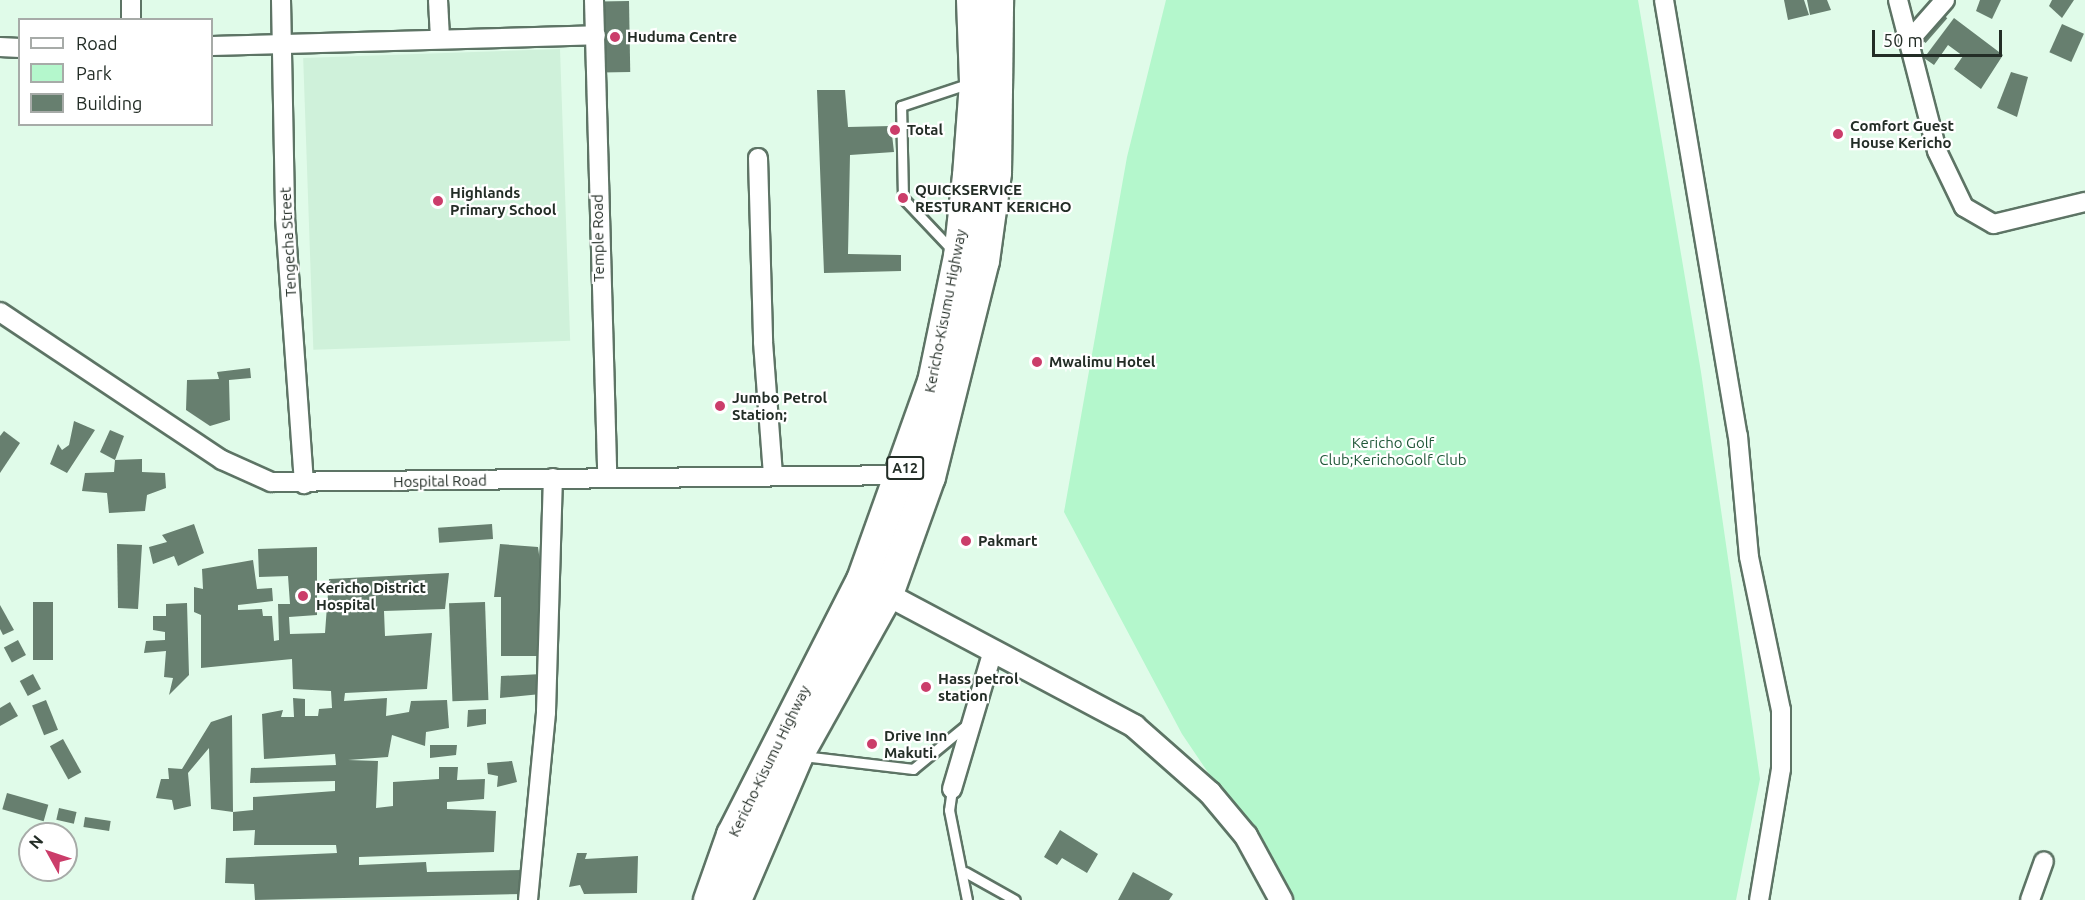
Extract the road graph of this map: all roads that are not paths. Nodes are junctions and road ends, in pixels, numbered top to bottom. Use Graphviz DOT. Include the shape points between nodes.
graph roads {
  1 [pos="131,0"];
  2 [pos="281,0"];
  3 [pos="438,0"];
  4 [pos="594,0"];
  5 [pos="972,0"];
  6 [pos="998,0"];
  7 [pos="1664,0"];
  8 [pos="1898,0"];
  9 [pos="1945,0"];
  10 [pos="132,18"];
  11 [pos="440,35"];
  12 [pos="596,35"];
  13 [pos="1908,42"];
  14 [pos="283,44"];
  15 [pos="213,46"];
  16 [pos="0,47"];
  17 [pos="18,48"];
  18 [pos="975,82"];
  19 [pos="759,158"];
  20 [pos="2085,201"];
  21 [pos="959,257"];
  22 [pos="0,312"];
  23 [pos="773,475"];
  24 [pos="607,476"];
  25 [pos="916,476"];
  26 [pos="554,478"];
  27 [pos="304,484"];
  28 [pos="862,580"];
  29 [pos="888,594"];
  30 [pos="993,651"];
  31 [pos="973,719"];
  32 [pos="798,755"];
  33 [pos="952,789"];
  34 [pos="2044,861"];
  35 [pos="965,872"];
  36 [pos="528,900"];
  37 [pos="709,900"];
  38 [pos="736,900"];
  39 [pos="967,900"];
  40 [pos="1014,900"];
  41 [pos="1281,900"];
  42 [pos="1759,900"];
  43 [pos="2030,900"];
  1 -- 10 [label="street"];
  2 -- 14 [label="street, Tengecha Street"];
  3 -- 11 [label="street"];
  4 -- 12 [label="street, Temple Road"];
  5 -- 18 [label="highway, Kericho-Kisumu Highway / A12"];
  6 -- 25 [label="highway, Kericho-Kisumu Highway / A12" via="996,173 984,261"];
  7 -- 42 [label="street" via="1738,436 1749,557 1781,710 1782,769"];
  8 -- 13 [label="street"];
  9 -- 13 [label="street"];
  11 -- 12 [label="street"];
  11 -- 14 [label="street"];
  12 -- 24 [label="street, Temple Road" via="600,378"];
  13 -- 20 [label="street" via="1946,178 1964,207 1994,224"];
  14 -- 15 [label="street"];
  14 -- 27 [label="street, Tengecha Street" via="285,218"];
  16 -- 17 [label="street"];
  18 -- 21 [label="highway, Kericho-Kisumu Highway / A12"];
  18 -- 21 [label="lane" via="901,106 903,198"];
  19 -- 23 [label="street" via="763,342"];
  21 -- 25 [label="highway, Kericho-Kisumu Highway / A12"];
  22 -- 27 [label="street, Hospital Road" via="222,460 271,482"];
  23 -- 24 [label="street, Hospital Road"];
  23 -- 25 [label="street, Hospital Road"];
  24 -- 26 [label="street, Hospital Road"];
  25 -- 28 [label="highway, Kericho-Kisumu Highway / A12"];
  25 -- 29 [label="highway, Kericho-Kisumu Highway / A12"];
  26 -- 27 [label="street, Hospital Road"];
  26 -- 36 [label="street" via="546,712"];
  28 -- 29 [label="street"];
  28 -- 37 [label="highway, Kericho-Kisumu Highway / A12" via="732,835"];
  29 -- 30 [label="street"];
  29 -- 32 [label="highway, Kericho-Kisumu Highway / A12"];
  30 -- 31 [label="street"];
  30 -- 41 [label="street" via="1134,726 1171,754 1246,836"];
  31 -- 32 [label="lane" via="913,769"];
  31 -- 33 [label="street"];
  32 -- 38 [label="highway, Kericho-Kisumu Highway / A12"];
  33 -- 35 [label="lane" via="949,810"];
  34 -- 43 [label="street"];
  35 -- 39 [label="lane"];
  35 -- 40 [label="lane"];
}
